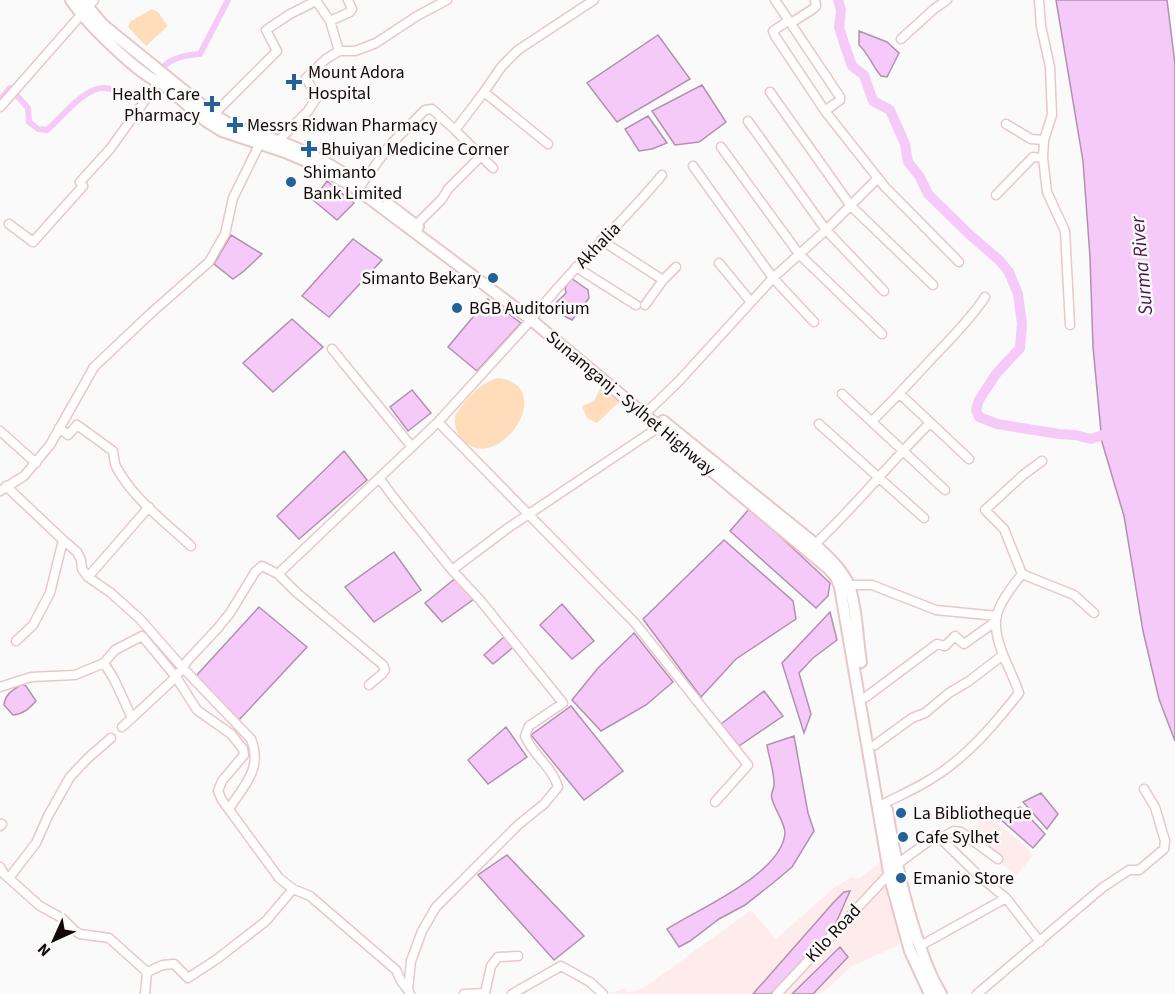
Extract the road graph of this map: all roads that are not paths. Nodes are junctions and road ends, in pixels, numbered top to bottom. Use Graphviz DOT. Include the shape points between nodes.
graph roads {
  1 [pos="71,0"];
  2 [pos="348,0"];
  3 [pos="447,0"];
  4 [pos="594,0"];
  5 [pos="775,0"];
  6 [pos="815,0"];
  7 [pos="947,0"];
  8 [pos="1039,0"];
  9 [pos="86,6"];
  10 [pos="330,21"];
  11 [pos="790,22"];
  12 [pos="901,39"];
  13 [pos="339,51"];
  14 [pos="160,78"];
  15 [pos="484,92"];
  16 [pos="770,92"];
  17 [pos="0,107"];
  18 [pos="825,111"];
  19 [pos="210,118"];
  20 [pos="748,121"];
  21 [pos="1006,124"];
  22 [pos="455,130"];
  23 [pos="1044,140"];
  24 [pos="278,141"];
  25 [pos="548,144"];
  26 [pos="259,145"];
  27 [pos="721,147"];
  28 [pos="481,156"];
  29 [pos="1043,158"];
  30 [pos="693,166"];
  31 [pos="493,168"];
  32 [pos="662,176"];
  33 [pos="878,178"];
  34 [pos="361,185"];
  35 [pos="996,195"];
  36 [pos="851,206"];
  37 [pos="9,224"];
  38 [pos="416,225"];
  39 [pos="826,230"];
  40 [pos="601,240"];
  41 [pos="799,254"];
  42 [pos="959,262"];
  43 [pos="719,263"];
  44 [pos="576,267"];
  45 [pos="676,267"];
  46 [pos="773,278"];
  47 [pos="663,280"];
  48 [pos="933,285"];
  49 [pos="884,291"];
  50 [pos="985,297"];
  51 [pos="751,302"];
  52 [pos="533,318"];
  53 [pos="814,322"];
  54 [pos="1070,326"];
  55 [pos="882,334"];
  56 [pos="332,349"];
  57 [pos="842,394"];
  58 [pos="900,394"];
  59 [pos="649,411"];
  60 [pos="872,421"];
  61 [pos="438,422"];
  62 [pos="930,423"];
  63 [pos="819,424"];
  64 [pos="659,427"];
  65 [pos="59,428"];
  66 [pos="0,431"];
  67 [pos="412,447"];
  68 [pos="903,450"];
  69 [pos="969,459"];
  70 [pos="1042,461"];
  71 [pos="36,463"];
  72 [pos="878,477"];
  73 [pos="380,479"];
  74 [pos="3,488"];
  75 [pos="945,490"];
  76 [pos="148,507"];
  77 [pos="528,515"];
  78 [pos="924,518"];
  79 [pos="63,540"];
  80 [pos="815,544"];
  81 [pos="191,546"];
  82 [pos="452,570"];
  83 [pos="278,574"];
  84 [pos="1022,574"];
  85 [pos="88,577"];
  86 [pos="848,585"];
  87 [pos="1094,613"];
  88 [pos="996,619"];
  89 [pos="16,642"];
  90 [pos="1003,655"];
  91 [pos="104,663"];
  92 [pos="182,667"];
  93 [pos="176,677"];
  94 [pos="369,685"];
  95 [pos="0,687"];
  96 [pos="866,697"];
  97 [pos="132,718"];
  98 [pos="122,727"];
  99 [pos="111,738"];
  100 [pos="875,745"];
  101 [pos="1144,789"];
  102 [pos="715,801"];
  103 [pos="885,803"];
  104 [pos="229,809"];
  105 [pos="941,838"];
  106 [pos="998,859"];
  107 [pos="0,867"];
  108 [pos="892,872"];
  109 [pos="9,878"];
  110 [pos="293,888"];
  111 [pos="1006,898"];
  112 [pos="1040,942"];
  113 [pos="920,946"];
  114 [pos="518,956"];
  115 [pos="147,972"];
  116 [pos="409,992"];
  117 [pos="146,994"];
  118 [pos="464,994"];
  119 [pos="485,994"];
  120 [pos="512,994"];
  121 [pos="603,994"];
  122 [pos="777,994"];
  123 [pos="783,994"];
  124 [pos="930,994"];
  125 [pos="941,994"];
  126 [pos="977,994"];
  1 -- 9 [label="main road, Sunamganj - Sylhet Highway"];
  2 -- 10 [label="street" via="350,12"];
  3 -- 13 [label="street" via="376,43 355,51"];
  4 -- 15 [label="street" via="518,50"];
  5 -- 11 [label="street"];
  6 -- 11 [label="street" via="813,9"];
  7 -- 12 [label="street"];
  8 -- 23 [label="street" via="1050,67 1052,115"];
  9 -- 14 [label="main road, Sunamganj - Sylhet Highway" via="132,63"];
  9 -- 17 [label="street"];
  10 -- 13 [label="street"];
  10 -- 19 [label="street" via="314,2 266,30 278,51"];
  11 -- 18 [label="street" via="840,97"];
  11 -- 18 [label="street" via="773,30 775,36"];
  13 -- 24 [label="street" via="306,78 317,97 309,111"];
  14 -- 19 [label="main road, Sunamganj - Sylhet Highway"];
  14 -- 37 [label="street" via="110,149 80,182 84,186 33,242"];
  15 -- 22 [label="street"];
  15 -- 25 [label="street"];
  16 -- 36 [label="street"];
  18 -- 33 [label="street"];
  19 -- 24 [label="main road, Sunamganj - Sylhet Highway"];
  19 -- 26 [label="main road, Sunamganj - Sylhet Highway" via="222,131"];
  20 -- 39 [label="street"];
  21 -- 23 [label="street" via="1031,139"];
  22 -- 28 [label="street"];
  22 -- 34 [label="street" via="432,109 425,110 390,145"];
  23 -- 29 [label="street"];
  24 -- 34 [label="main road, Sunamganj - Sylhet Highway" via="316,157"];
  26 -- 52 [label="main road, Sunamganj - Sylhet Highway" via="285,152 357,189"];
  26 -- 65 [label="street" via="233,198 225,234 209,262 94,367"];
  27 -- 41 [label="street"];
  28 -- 31 [label="street"];
  28 -- 38 [label="street"];
  29 -- 35 [label="street" via="1033,157"];
  29 -- 54 [label="street" via="1047,192 1065,231"];
  30 -- 46 [label="street"];
  32 -- 40 [label="street, Akhalia"];
  33 -- 36 [label="street"];
  33 -- 42 [label="street"];
  34 -- 38 [label="main road, Sunamganj - Sylhet Highway"];
  36 -- 39 [label="street"];
  36 -- 48 [label="street"];
  38 -- 52 [label="main road, Sunamganj - Sylhet Highway"];
  39 -- 41 [label="street"];
  39 -- 49 [label="street"];
  40 -- 44 [label="street, Akhalia"];
  40 -- 47 [label="street"];
  41 -- 46 [label="street"];
  41 -- 55 [label="street"];
  43 -- 51 [label="street"];
  44 -- 47 [label="street" via="641,305"];
  44 -- 52 [label="street, Akhalia"];
  45 -- 47 [label="street"];
  46 -- 51 [label="street"];
  46 -- 53 [label="street"];
  50 -- 58 [label="street"];
  51 -- 59 [label="street"];
  52 -- 59 [label="main road, Sunamganj - Sylhet Highway"];
  52 -- 61 [label="street, Akhalia"];
  52 -- 64 [label="main road, Sunamganj - Sylhet Highway"];
  56 -- 67 [label="street"];
  57 -- 60 [label="street"];
  58 -- 60 [label="street"];
  58 -- 62 [label="street"];
  59 -- 80 [label="main road, Sunamganj - Sylhet Highway"];
  60 -- 68 [label="street"];
  61 -- 67 [label="street, Akhalia"];
  61 -- 77 [label="street"];
  62 -- 68 [label="street"];
  62 -- 69 [label="street"];
  63 -- 72 [label="street"];
  64 -- 77 [label="street"];
  64 -- 108 [label="main road, Sunamganj - Sylhet Highway" via="836,577"];
  65 -- 71 [label="street"];
  65 -- 76 [label="street" via="68,435 77,425 113,451 116,468"];
  66 -- 71 [label="street"];
  67 -- 73 [label="street, Akhalia"];
  68 -- 72 [label="street"];
  68 -- 75 [label="street"];
  70 -- 84 [label="street" via="985,510 1004,529"];
  71 -- 74 [label="street" via="24,476"];
  72 -- 78 [label="street"];
  72 -- 80 [label="street" via="854,507"];
  73 -- 82 [label="street"];
  73 -- 83 [label="street, Akhalia"];
  74 -- 79 [label="street"];
  76 -- 81 [label="street"];
  76 -- 85 [label="street"];
  77 -- 82 [label="street"];
  77 -- 102 [label="street" via="635,623 748,765"];
  79 -- 85 [label="street" via="77,552"];
  79 -- 89 [label="street" via="50,593 33,625"];
  80 -- 86 [label="main road, Sunamganj - Sylhet Highway"];
  82 -- 116 [label="street" via="563,703 529,726 525,736 558,787 436,908 411,961"];
  83 -- 92 [label="street" via="262,566 255,572 224,621"];
  83 -- 94 [label="street" via="382,664 382,674"];
  84 -- 87 [label="street" via="1074,595"];
  84 -- 88 [label="street"];
  85 -- 92 [label="street" via="140,619"];
  86 -- 88 [label="street" via="872,585 936,610"];
  86 -- 96 [label="main road, Sunamganj - Sylhet Highway"];
  88 -- 90 [label="street"];
  88 -- 96 [label="street" via="964,644 955,636 945,646 937,644"];
  90 -- 100 [label="street"];
  90 -- 103 [label="street" via="1018,693 998,719 933,778"];
  91 -- 93 [label="street" via="115,650 142,636"];
  91 -- 95 [label="street" via="75,675 31,677"];
  91 -- 97 [label="street"];
  92 -- 93 [label="street"];
  92 -- 104 [label="street" via="251,739 256,751 256,765"];
  93 -- 97 [label="street"];
  93 -- 104 [label="street" via="197,710 231,734 243,749 244,755 218,791"];
  96 -- 100 [label="main road, Sunamganj - Sylhet Highway"];
  97 -- 98 [label="street"];
  99 -- 109 [label="street" via="70,777 36,843"];
  100 -- 103 [label="main road, Sunamganj - Sylhet Highway"];
  101 -- 112 [label="street" via="1158,816 1164,849 1138,870 1129,870 1102,888"];
  103 -- 108 [label="main road, Sunamganj - Sylhet Highway"];
  104 -- 110 [label="street" via="279,878"];
  105 -- 106 [label="street" via="961,832"];
  105 -- 108 [label="street" via="937,835"];
  105 -- 111 [label="street"];
  107 -- 109 [label="street"];
  108 -- 113 [label="main road, Sunamganj - Sylhet Highway"];
  108 -- 122 [label="street, Kilo Road"];
  108 -- 123 [label="street, Kilo Road"];
  108 -- 124 [label="main road, Sunamganj - Sylhet Highway" via="910,951"];
  109 -- 115 [label="street" via="75,931 109,938"];
  110 -- 115 [label="street" via="266,921 190,978 174,964"];
  110 -- 116 [label="street" via="310,896 396,970"];
  111 -- 112 [label="street"];
  111 -- 113 [label="street"];
  112 -- 126 [label="street"];
  113 -- 125 [label="main road, Sunamganj - Sylhet Highway"];
  114 -- 119 [label="street" via="498,957 491,966"];
  115 -- 117 [label="street"];
  118 -- 119 [label="street"];
  120 -- 121 [label="street" via="561,966"];
}
